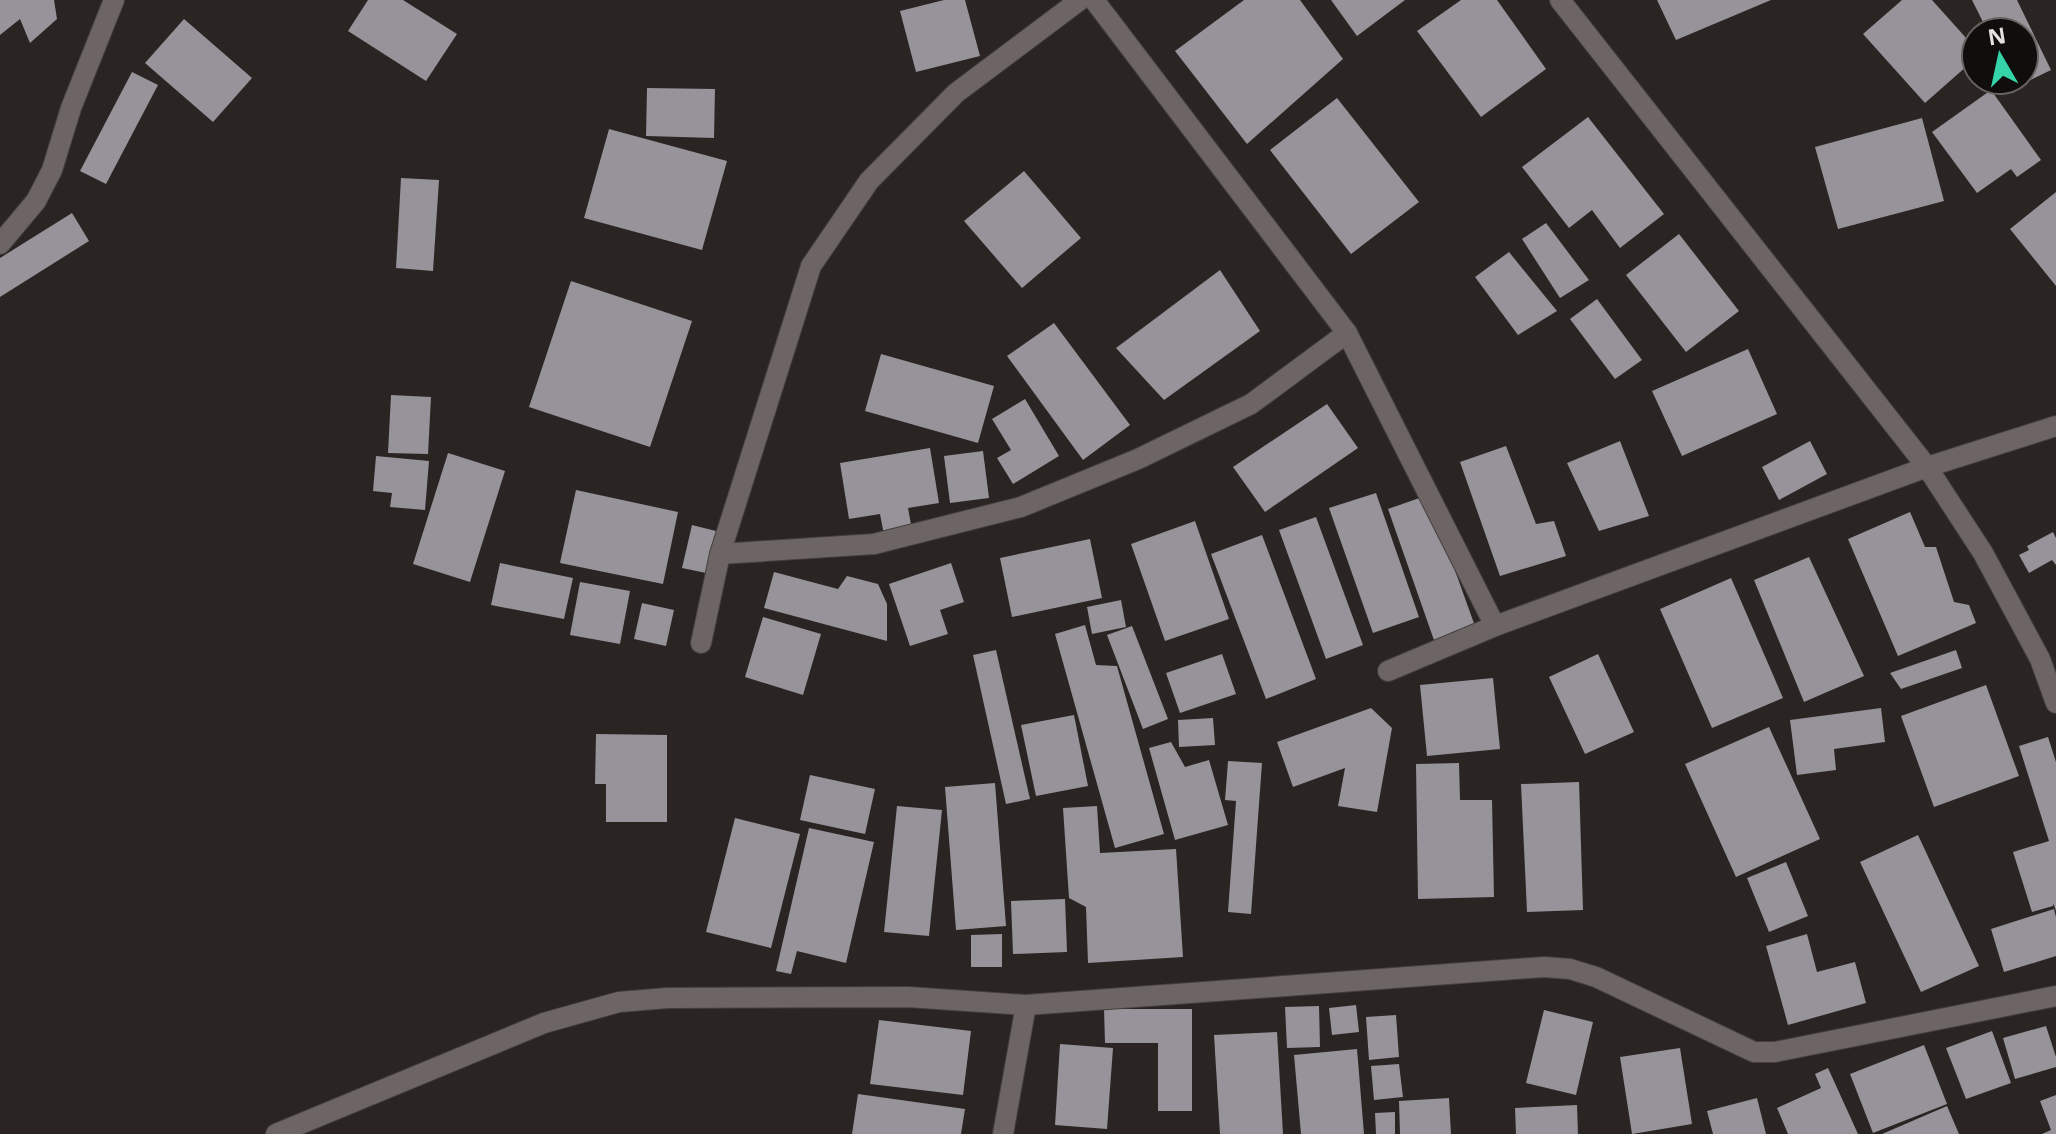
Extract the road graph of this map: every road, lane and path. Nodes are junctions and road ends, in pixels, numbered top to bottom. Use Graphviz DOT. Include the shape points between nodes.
graph roads {
  1 [pos="114,0"];
  2 [pos="1080,0"];
  3 [pos="1094,0"];
  4 [pos="1560,0"];
  5 [pos="0,244"];
  6 [pos="1347,333"];
  7 [pos="2056,426"];
  8 [pos="1927,467"];
  9 [pos="720,554"];
  10 [pos="1495,626"];
  11 [pos="701,643"];
  12 [pos="1388,671"];
  13 [pos="2056,703"];
  14 [pos="2056,996"];
  15 [pos="1026,1005"];
  16 [pos="276,1134"];
  17 [pos="1003,1134"];
  1 -- 5 [label="street" via="52,170 36,201"];
  2 -- 9 [label="street" via="956,93 869,181 811,266"];
  3 -- 6 [label="street"];
  4 -- 8 [label="street"];
  6 -- 9 [label="street" via="1251,404 1138,459 1021,507 874,544"];
  6 -- 10 [label="street"];
  7 -- 8 [label="street"];
  8 -- 10 [label="street"];
  8 -- 13 [label="street" via="1983,553 2040,659"];
  9 -- 11 [label="street"];
  10 -- 12 [label="street"];
  14 -- 15 [label="street" via="1775,1052 1754,1052 1596,977 1544,967"];
  15 -- 16 [label="street" via="908,997 619,1002 544,1023"];
  15 -- 17 [label="street"];
}
